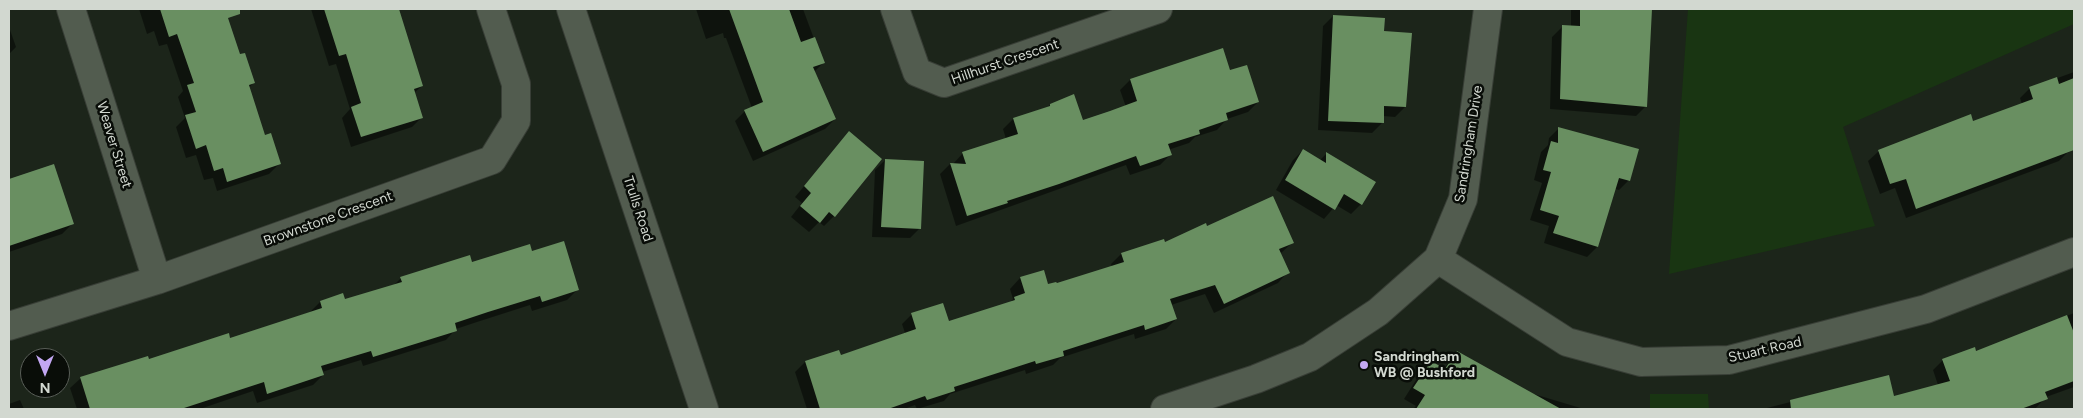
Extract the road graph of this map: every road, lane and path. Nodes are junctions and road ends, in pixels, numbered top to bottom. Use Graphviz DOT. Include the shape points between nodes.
graph roads {
  1 [pos="71,9"];
  2 [pos="491,9"];
  3 [pos="572,9"];
  4 [pos="894,9"];
  5 [pos="1158,9"];
  6 [pos="1488,9"];
  7 [pos="2074,252"];
  8 [pos="1438,259"];
  9 [pos="157,280"];
  10 [pos="9,326"];
  11 [pos="1177,407"];
  12 [pos="704,409"];
  1 -- 9 [label="street, Weaver Street"];
  2 -- 9 [label="street, Brownstone Crescent" via="516,84 516,121 492,160"];
  3 -- 12 [label="street, Trulls Road"];
  4 -- 5 [label="street, Hillhurst Crescent" via="917,72 944,83"];
  6 -- 8 [label="street, Sandringham Drive" via="1463,199"];
  7 -- 8 [label="street, Stuart Road" via="1926,310 1729,360 1641,362 1567,342"];
  8 -- 11 [label="street, Sandringham Drive" via="1378,312 1310,356"];
  9 -- 10 [label="street, Brownstone Crescent"];
}
